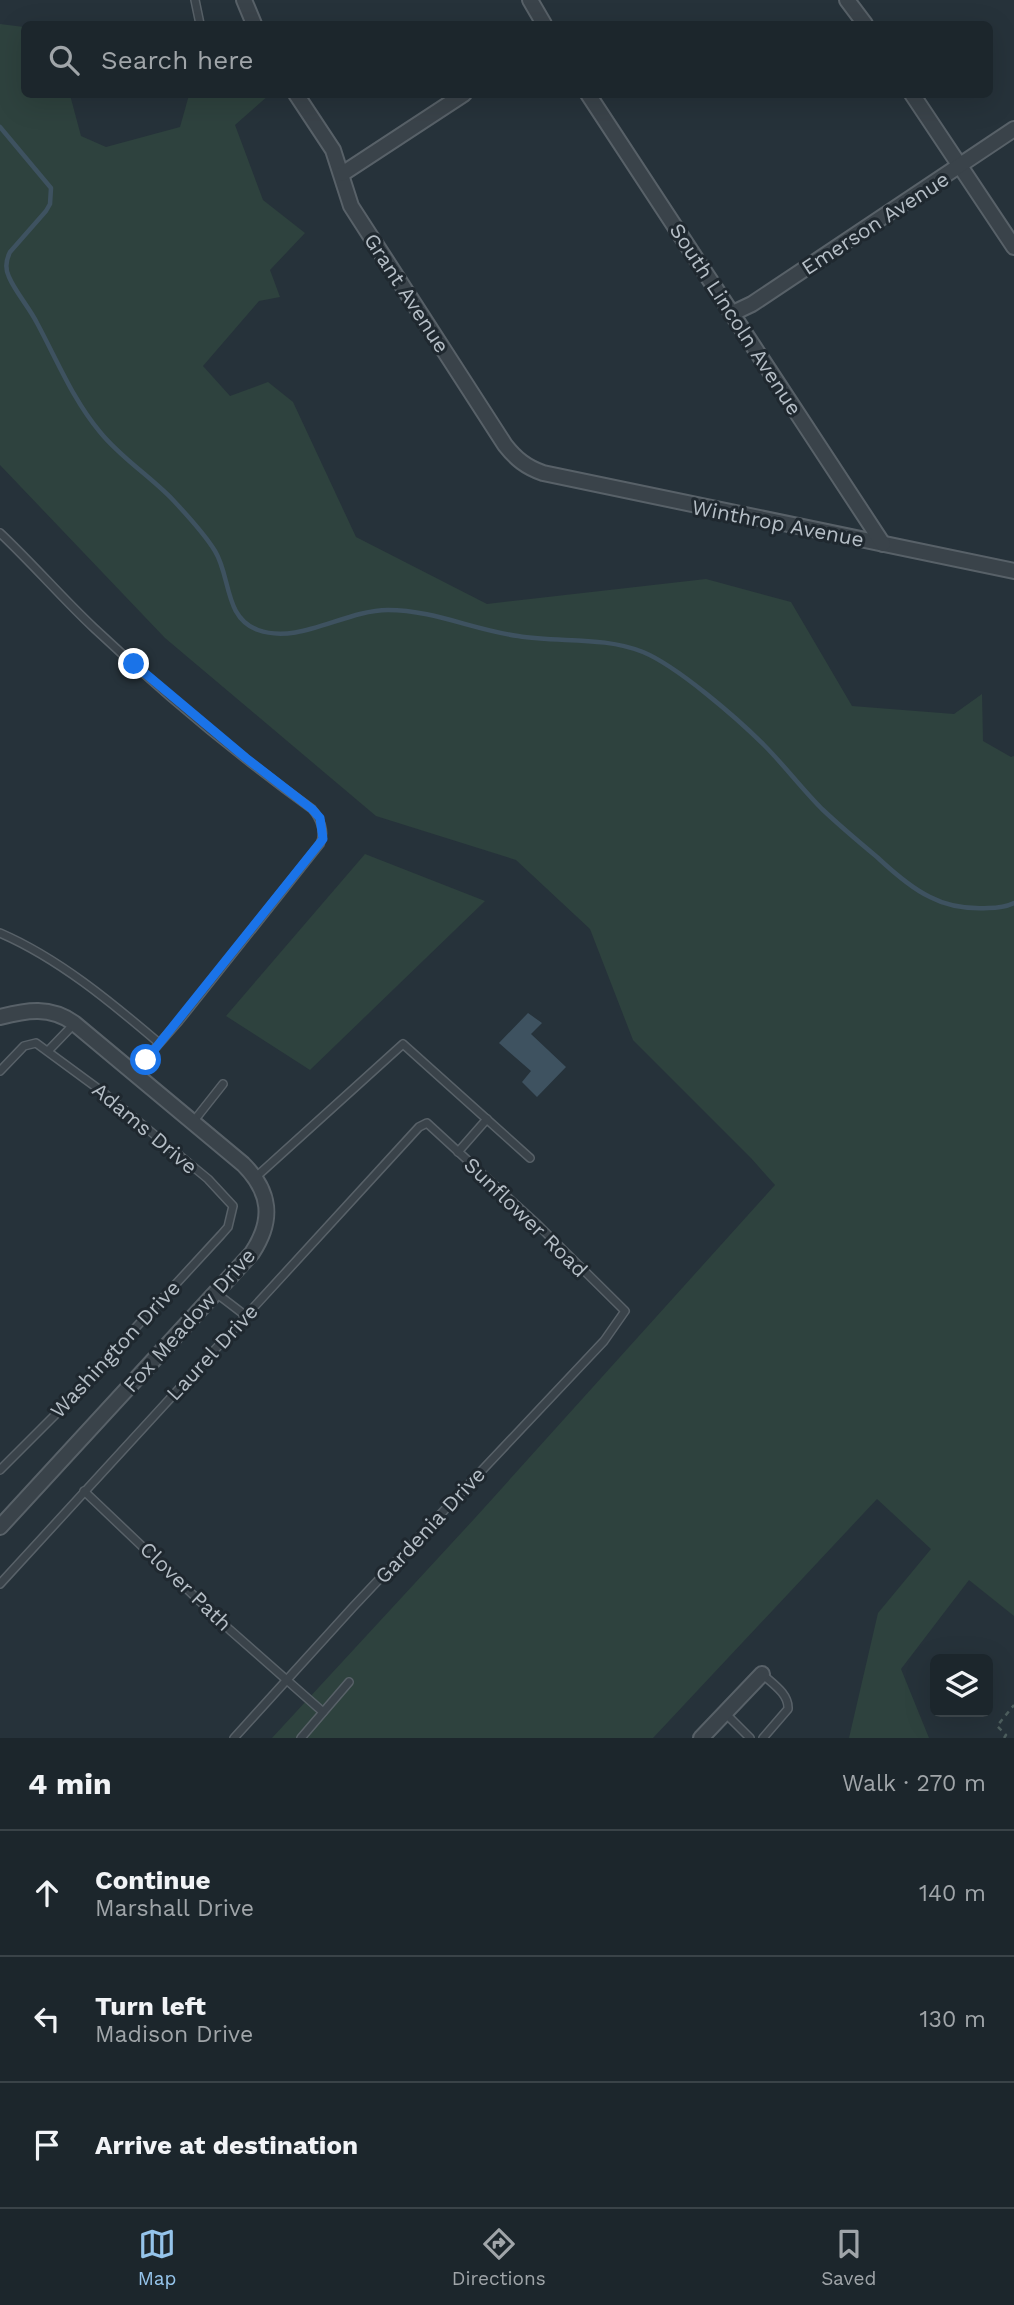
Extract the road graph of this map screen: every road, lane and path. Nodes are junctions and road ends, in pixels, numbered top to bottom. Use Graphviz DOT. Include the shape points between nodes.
graph roads {
  1 [pos="195,0"];
  2 [pos="244,0"];
  3 [pos="530,0"];
  4 [pos="847,0"];
  5 [pos="199,21"];
  6 [pos="253,21"];
  7 [pos="542,21"];
  8 [pos="863,21"];
  9 [pos="299,98"];
  10 [pos="458,98"];
  11 [pos="591,98"];
  12 [pos="915,98"];
  13 [pos="1014,129"];
  14 [pos="960,166"];
  15 [pos="342,174"];
  16 [pos="1014,247"];
  17 [pos="733,313"];
  18 [pos="543,473"];
  19 [pos="0,533"];
  20 [pos="883,544"];
  21 [pos="1014,571"];
  22 [pos="0,933"];
  23 [pos="0,1017"];
  24 [pos="75,1023"];
  25 [pos="159,1043"];
  26 [pos="48,1051"];
  27 [pos="0,1071"];
  28 [pos="134,1072"];
  29 [pos="223,1084"];
  30 [pos="487,1119"];
  31 [pos="193,1122"];
  32 [pos="427,1123"];
  33 [pos="458,1152"];
  34 [pos="530,1157"];
  35 [pos="256,1177"];
  36 [pos="228,1227"];
  37 [pos="215,1293"];
  38 [pos="625,1311"];
  39 [pos="246,1316"];
  40 [pos="0,1470"];
  41 [pos="84,1491"];
  42 [pos="0,1527"];
  43 [pos="0,1584"];
  44 [pos="762,1674"];
  45 [pos="287,1682"];
  46 [pos="349,1682"];
  47 [pos="1014,1705"];
  48 [pos="323,1712"];
  49 [pos="725,1713"];
  50 [pos="234,1738"];
  51 [pos="301,1738"];
  52 [pos="701,1738"];
  53 [pos="750,1738"];
  54 [pos="764,1738"];
  55 [pos="1004,1738"];
  1 -- 5 [label="lane"];
  2 -- 6 [label="street"];
  3 -- 7 [label="street"];
  4 -- 8 [label="street"];
  9 -- 15 [label="street, Grant Avenue" via="333,150"];
  10 -- 15 [label="street"];
  11 -- 17 [label="street, South Lincoln Avenue"];
  12 -- 14 [label="street"];
  13 -- 14 [label="street, Emerson Avenue"];
  14 -- 16 [label="street"];
  14 -- 17 [label="street, Emerson Avenue"];
  15 -- 18 [label="street, Grant Avenue" via="351,206 505,445 529,468"];
  17 -- 20 [label="street, South Lincoln Avenue"];
  18 -- 20 [label="street, Winthrop Avenue"];
  19 -- 25 [label="lane" via="127,659 320,818 320,844"];
  20 -- 21 [label="street, Winthrop Avenue"];
  22 -- 25 [label="lane" via="97,992"];
  23 -- 24 [label="street" via="44,1010"];
  24 -- 26 [label="lane"];
  24 -- 28 [label="street"];
  25 -- 28 [label="lane"];
  26 -- 27 [label="lane, Adams Drive" via="36,1043 24,1046"];
  26 -- 36 [label="lane, Adams Drive" via="219,1190 233,1206"];
  28 -- 31 [label="street"];
  29 -- 31 [label="lane"];
  30 -- 33 [label="lane"];
  30 -- 34 [label="lane"];
  30 -- 35 [label="lane" via="403,1044"];
  31 -- 35 [label="street"];
  32 -- 33 [label="lane, Sunflower Road"];
  32 -- 39 [label="lane, Laurel Drive"];
  33 -- 38 [label="lane, Sunflower Road"];
  35 -- 37 [label="street, Fox Meadow Drive" via="267,1211 261,1237"];
  36 -- 40 [label="lane, Washington Drive"];
  37 -- 39 [label="lane"];
  37 -- 42 [label="street, Fox Meadow Drive"];
  38 -- 45 [label="lane, Gardenia Drive" via="604,1341"];
  39 -- 41 [label="lane, Laurel Drive"];
  41 -- 43 [label="lane, Laurel Drive"];
  41 -- 45 [label="lane, Clover Path"];
  44 -- 49 [label="street"];
  44 -- 54 [label="lane" via="789,1705"];
  45 -- 48 [label="lane, Clover Path"];
  45 -- 50 [label="lane, Gardenia Drive"];
  46 -- 48 [label="lane"];
  47 -- 55 [label="path" via="997,1726"];
  48 -- 51 [label="lane"];
  49 -- 52 [label="street"];
  49 -- 53 [label="lane"];
}
